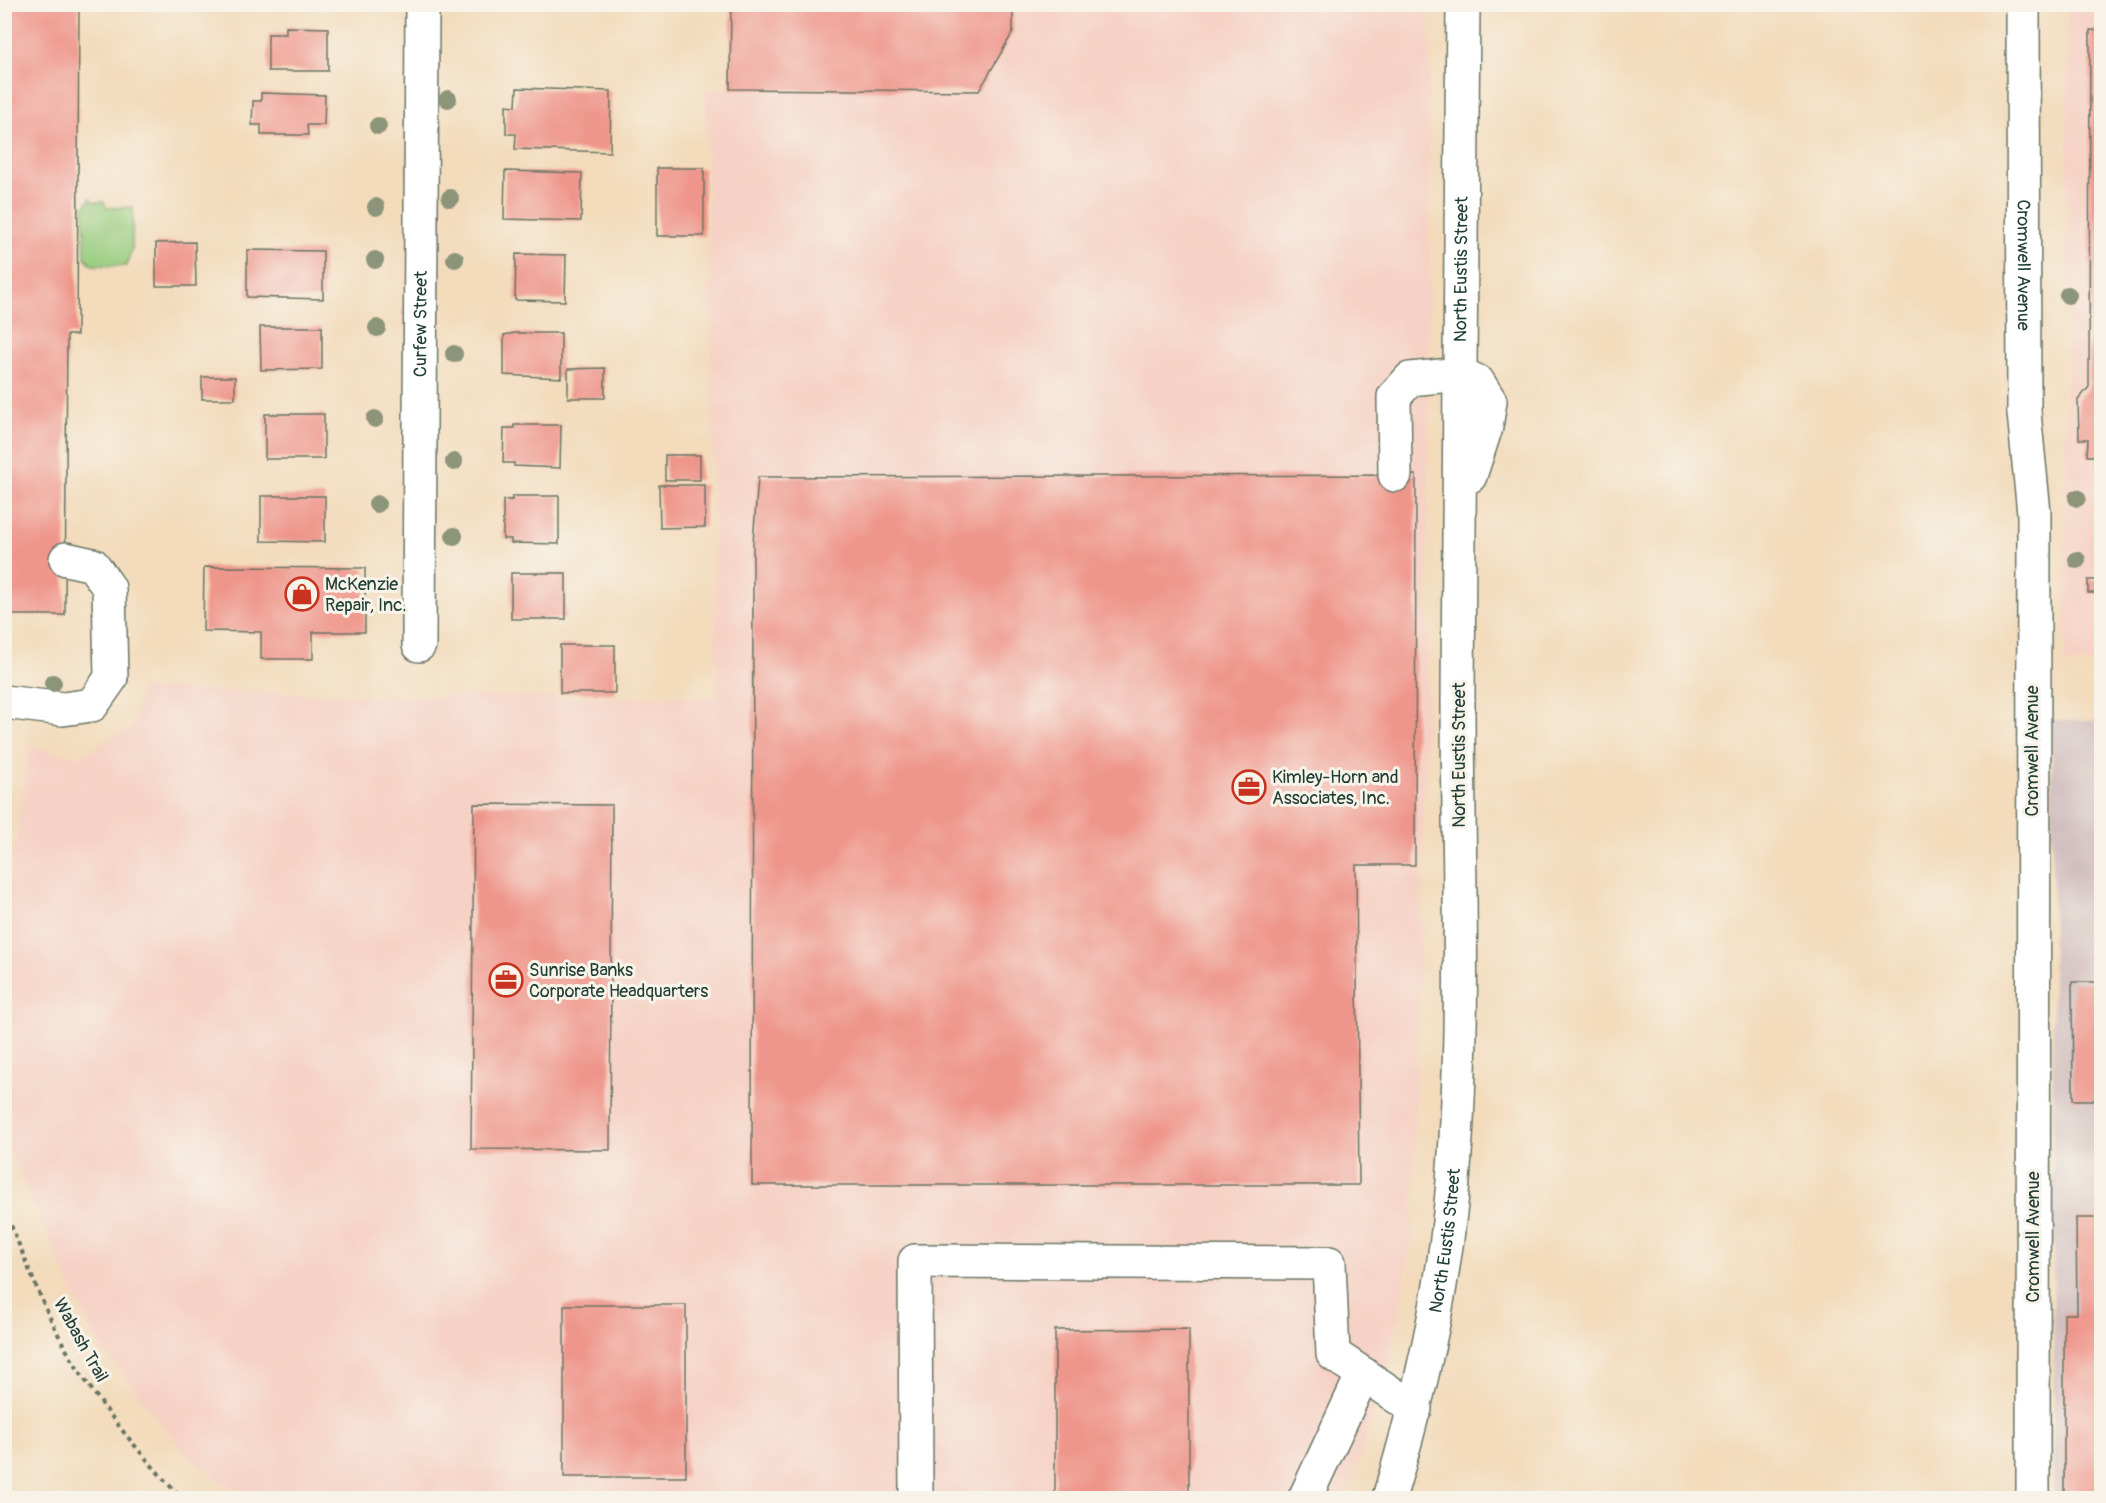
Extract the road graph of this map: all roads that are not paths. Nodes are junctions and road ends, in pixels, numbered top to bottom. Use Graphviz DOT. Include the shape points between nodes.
graph roads {
  1 [pos="422,4"];
  2 [pos="1464,4"];
  3 [pos="2023,4"];
  4 [pos="1461,374"];
  5 [pos="1395,475"];
  6 [pos="66,559"];
  7 [pos="418,645"];
  8 [pos="16,703"];
  9 [pos="1363,1374"];
  10 [pos="1415,1409"];
  11 [pos="916,1498"];
  12 [pos="1305,1498"];
  13 [pos="1389,1498"];
  14 [pos="2033,1498"];
  1 -- 7 [label="street, Curfew Street"];
  2 -- 4 [label="street, North Eustis Street"];
  3 -- 14 [label="street, Cromwell Avenue" via="2024,413 2034,513"];
  4 -- 5 [label="street" via="1410,379 1394,397"];
  4 -- 10 [label="street, North Eustis Street" via="1459,1095 1450,1206 1434,1317"];
  6 -- 8 [label="street" via="93,565 109,588 111,678 92,705 63,709"];
  9 -- 10 [label="street"];
  9 -- 11 [label="street" via="1333,1354 1329,1263 915,1262"];
  9 -- 12 [label="street"];
  10 -- 13 [label="street, North Eustis Street"];
}
